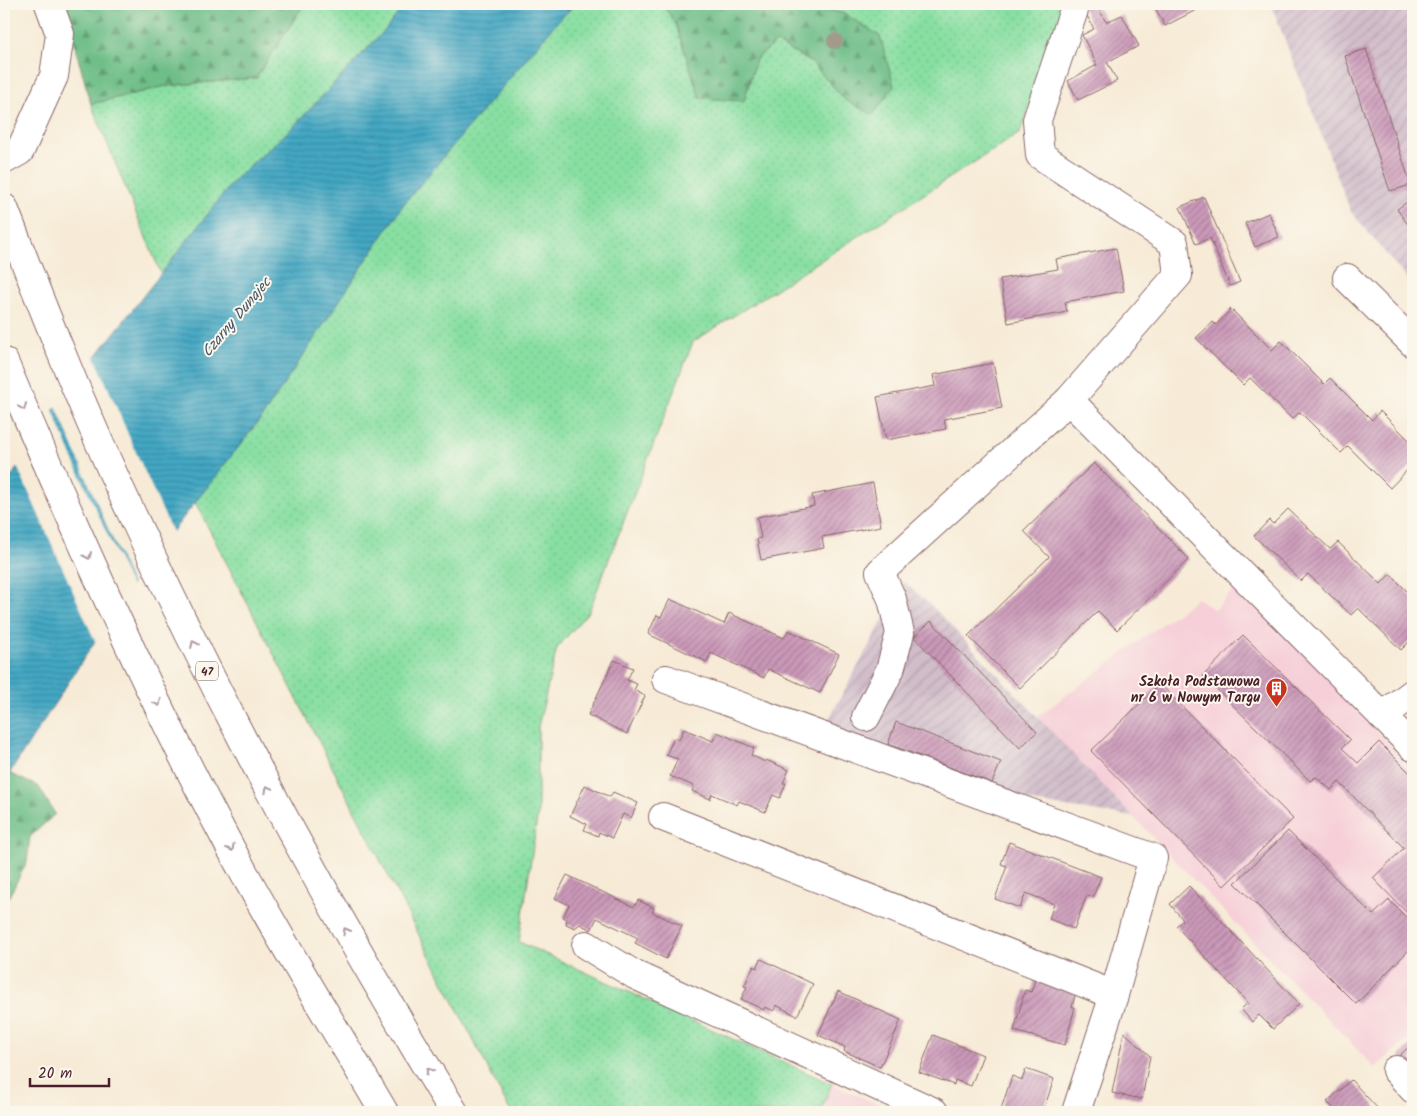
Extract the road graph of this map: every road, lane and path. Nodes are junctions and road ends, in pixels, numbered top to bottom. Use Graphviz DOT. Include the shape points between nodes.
graph roads {
  1 [pos="49,4"];
  2 [pos="1076,4"];
  3 [pos="4,160"];
  4 [pos="4,208"];
  5 [pos="1347,278"];
  6 [pos="1413,343"];
  7 [pos="4,362"];
  8 [pos="1069,400"];
  9 [pos="666,679"];
  10 [pos="1413,693"];
  11 [pos="866,716"];
  12 [pos="1382,716"];
  13 [pos="1413,747"];
  14 [pos="663,817"];
  15 [pos="586,945"];
  16 [pos="1114,995"];
  17 [pos="384,1112"];
  18 [pos="454,1112"];
  19 [pos="934,1112"];
  20 [pos="1076,1112"];
  1 -- 3 [label="street" via="60,34 54,76 20,151"];
  2 -- 8 [label="street" via="1037,120 1040,155 1174,243 1178,275"];
  18 -- 4 [label="street, 47, one-way" via="342,923 261,777 198,652 82,402"];
  5 -- 6 [label="street"];
  7 -- 17 [label="street, one-way" via="96,572 223,834"];
  8 -- 11 [label="street" via="880,572 892,599 900,633 890,670"];
  8 -- 12 [label="street"];
  9 -- 16 [label="street" via="1153,858"];
  10 -- 12 [label="street"];
  12 -- 13 [label="street"];
  14 -- 16 [label="street"];
  15 -- 19 [label="street" via="635,975"];
  16 -- 20 [label="street"];
}
